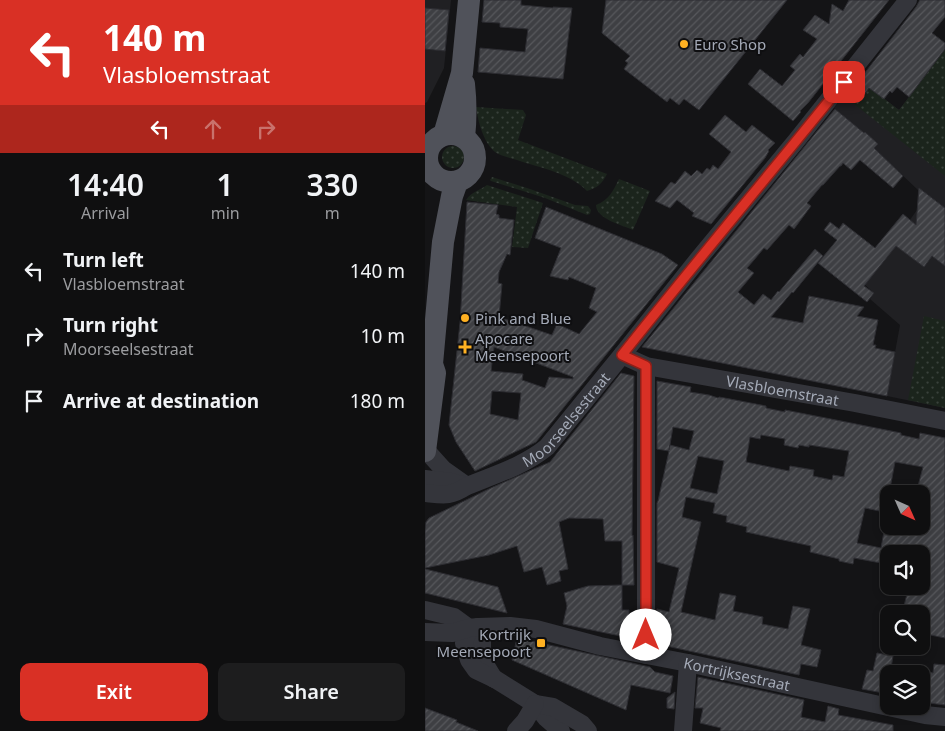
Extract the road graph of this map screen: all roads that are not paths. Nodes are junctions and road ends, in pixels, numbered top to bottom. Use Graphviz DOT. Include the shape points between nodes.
graph roads {
  1 [pos="469,0"];
  2 [pos="908,0"];
  3 [pos="438,160"];
  4 [pos="622,355"];
  5 [pos="428,366"];
  6 [pos="646,366"];
  7 [pos="945,421"];
  8 [pos="425,450"];
  9 [pos="425,479"];
  10 [pos="467,486"];
  11 [pos="425,493"];
  12 [pos="425,610"];
  13 [pos="474,627"];
  14 [pos="425,632"];
  15 [pos="646,655"];
  16 [pos="688,663"];
  17 [pos="535,704"];
  18 [pos="945,717"];
  19 [pos="516,731"];
  20 [pos="561,731"];
  21 [pos="588,731"];
  22 [pos="683,731"];
  1 -- 3 [label="main road" via="462,72 466,117"];
  2 -- 4 [label="street, Moorseelsestraat"];
  3 -- 5 [label="main road" via="443,242"];
  4 -- 6 [label="street, Vlasbloemstraat"];
  4 -- 10 [label="street, Moorseelsestraat" via="547,447 525,462"];
  5 -- 8 [label="main road" via="435,373"];
  6 -- 7 [label="street, Vlasbloemstraat"];
  6 -- 15 [label="street"];
  8 -- 10 [label="street" via="443,469"];
  9 -- 10 [label="street"];
  10 -- 11 [label="street, Moorseelsestraat" via="447,496"];
  12 -- 13 [label="street" via="454,617"];
  13 -- 14 [label="street, Kortrijksestraat" via="452,633"];
  13 -- 15 [label="street, Kortrijksestraat" via="536,629"];
  13 -- 17 [label="street" via="463,643 476,670"];
  15 -- 16 [label="street, Kortrijksestraat"];
  16 -- 18 [label="street, Kortrijksestraat"];
  16 -- 22 [label="street"];
  17 -- 19 [label="street"];
  17 -- 20 [label="street"];
  17 -- 21 [label="street" via="553,706"];
}
